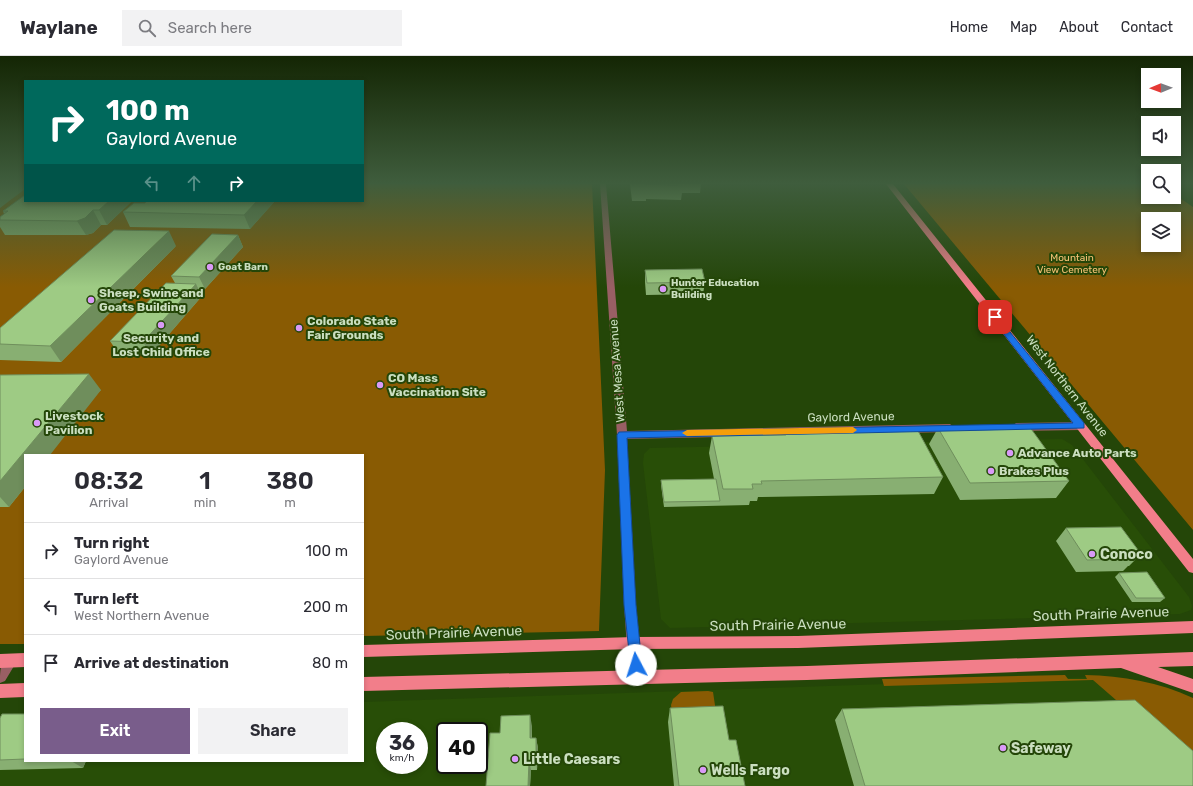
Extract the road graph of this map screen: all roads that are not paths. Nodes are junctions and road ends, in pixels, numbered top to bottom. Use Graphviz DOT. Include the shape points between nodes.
graph roads {
  1 [pos="606,218"];
  2 [pos="916,218"];
  3 [pos="1081,426"];
  4 [pos="1009,427"];
  5 [pos="962,428"];
  6 [pos="622,435"];
  7 [pos="1180,552"];
  8 [pos="1193,559"];
  9 [pos="1193,568"];
  10 [pos="1193,627"];
  11 [pos="634,643"];
  12 [pos="364,651"];
  13 [pos="1193,659"];
  14 [pos="24,660"];
  15 [pos="5,661"];
  16 [pos="1113,661"];
  17 [pos="0,676"];
  18 [pos="636,676"];
  19 [pos="364,684"];
  20 [pos="1193,686"];
  21 [pos="24,690"];
  22 [pos="0,691"];
  1 -- 6 [label="street, West Mesa Avenue"];
  2 -- 3 [label="main road, West Northern Avenue"];
  3 -- 4 [label="street"];
  3 -- 7 [label="main road, West Northern Avenue"];
  5 -- 6 [label="street, Gaylord Avenue"];
  6 -- 11 [label="street, West Mesa Avenue"];
  7 -- 8 [label="main road"];
  7 -- 9 [label="main road, West Northern Avenue"];
  10 -- 11 [label="main road, South Prairie Avenue" via="798,642"];
  11 -- 12 [label="main road, South Prairie Avenue"];
  11 -- 18 [label="street, West Mesa Avenue"];
  13 -- 16 [label="main road"];
  14 -- 15 [label="main road"];
  15 -- 17 [label="street"];
  16 -- 18 [label="main road" via="807,673"];
  16 -- 20 [label="main road"];
  18 -- 19 [label="main road"];
  21 -- 22 [label="main road"];
}
